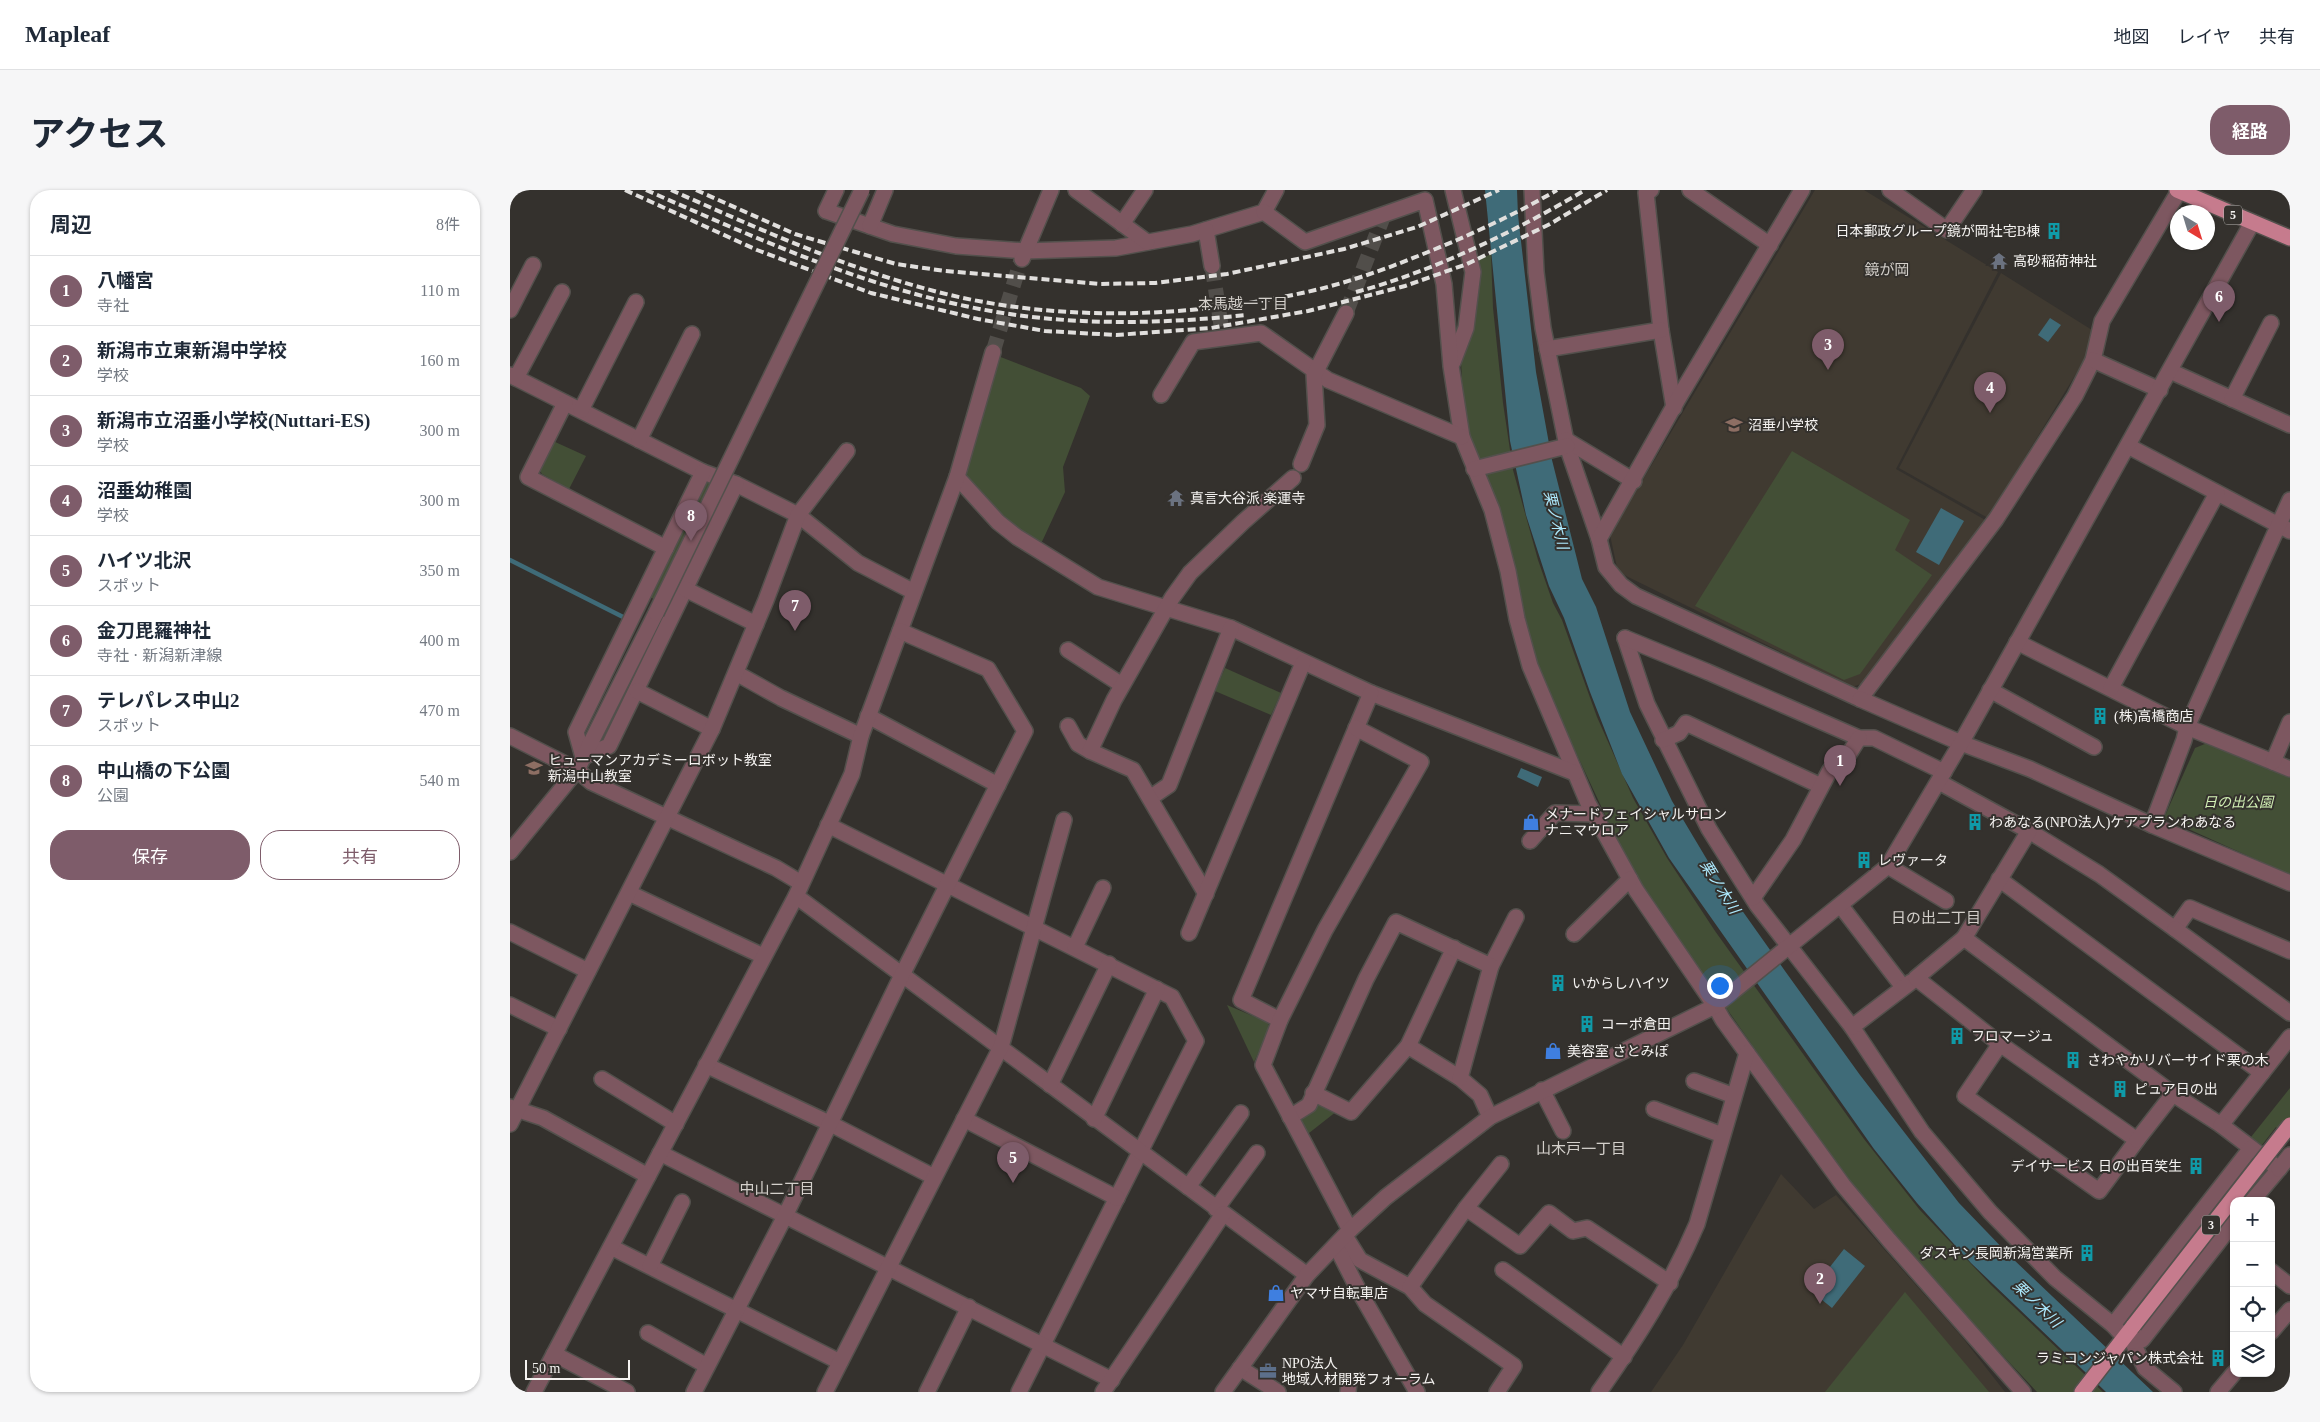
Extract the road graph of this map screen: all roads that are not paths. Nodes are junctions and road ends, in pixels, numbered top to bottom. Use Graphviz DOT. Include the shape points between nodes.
graph roads {
  1 [pos="836,190"];
  2 [pos="862,190"];
  3 [pos="886,190"];
  4 [pos="1051,190"];
  5 [pos="1076,190"];
  6 [pos="1145,190"];
  7 [pos="1276,190"];
  8 [pos="1452,190"];
  9 [pos="1532,190"];
  10 [pos="1651,190"];
  11 [pos="1690,190"];
  12 [pos="1802,190"];
  13 [pos="1890,190"];
  14 [pos="1974,190"];
  15 [pos="2178,190"];
  16 [pos="1264,212"];
  17 [pos="2252,223"];
  18 [pos="1122,224"];
  19 [pos="870,226"];
  20 [pos="1206,230"];
  21 [pos="2290,238"];
  22 [pos="1147,242"];
  23 [pos="1770,245"];
  24 [pos="1023,256"];
  25 [pos="532,265"];
  26 [pos="1212,266"];
  27 [pos="562,292"];
  28 [pos="636,302"];
  29 [pos="510,310"];
  30 [pos="1346,313"];
  31 [pos="2271,323"];
  32 [pos="1661,330"];
  33 [pos="692,334"];
  34 [pos="1547,349"];
  35 [pos="993,352"];
  36 [pos="2093,360"];
  37 [pos="1451,366"];
  38 [pos="1316,371"];
  39 [pos="2170,372"];
  40 [pos="513,376"];
  41 [pos="2160,390"];
  42 [pos="1161,395"];
  43 [pos="2232,399"];
  44 [pos="566,403"];
  45 [pos="1674,408"];
  46 [pos="581,410"];
  47 [pos="2289,422"];
  48 [pos="1462,437"];
  49 [pos="639,440"];
  50 [pos="1565,444"];
  51 [pos="2128,446"];
  52 [pos="847,451"];
  53 [pos="1301,464"];
  54 [pos="1480,467"];
  55 [pos="703,472"];
  56 [pos="957,477"];
  57 [pos="1293,478"];
  58 [pos="1634,481"];
  59 [pos="736,484"];
  60 [pos="2217,493"];
  61 [pos="2290,500"];
  62 [pos="798,515"];
  63 [pos="2284,528"];
  64 [pos="1600,539"];
  65 [pos="666,548"];
  66 [pos="685,589"];
  67 [pos="914,592"];
  68 [pos="642,596"];
  69 [pos="1166,609"];
  70 [pos="674,611"];
  71 [pos="756,624"];
  72 [pos="1230,628"];
  73 [pos="900,631"];
  74 [pos="2018,642"];
  75 [pos="1068,650"];
  76 [pos="1303,663"];
  77 [pos="736,673"];
  78 [pos="1122,685"];
  79 [pos="2111,688"];
  80 [pos="1990,690"];
  81 [pos="636,691"];
  82 [pos="1371,693"];
  83 [pos="1860,699"];
  84 [pos="868,716"];
  85 [pos="2290,722"];
  86 [pos="1068,726"];
  87 [pos="2187,727"];
  88 [pos="1356,728"];
  89 [pos="712,729"];
  90 [pos="510,736"];
  91 [pos="861,736"];
  92 [pos="1859,738"];
  93 [pos="1664,740"];
  94 [pos="1961,743"];
  95 [pos="2094,747"];
  96 [pos="1090,751"];
  97 [pos="2273,762"];
  98 [pos="580,763"];
  99 [pos="2290,769"];
  100 [pos="1574,773"];
  101 [pos="1942,777"];
  102 [pos="998,785"];
  103 [pos="1821,786"];
  104 [pos="1150,798"];
  105 [pos="1594,814"];
  106 [pos="667,818"];
  107 [pos="1064,820"];
  108 [pos="828,825"];
  109 [pos="2152,825"];
  110 [pos="2029,831"];
  111 [pos="1530,841"];
  112 [pos="510,852"];
  113 [pos="1888,866"];
  114 [pos="1630,879"];
  115 [pos="1999,879"];
  116 [pos="2290,883"];
  117 [pos="948,885"];
  118 [pos="1103,888"];
  119 [pos="798,889"];
  120 [pos="629,893"];
  121 [pos="1206,894"];
  122 [pos="1753,898"];
  123 [pos="1946,901"];
  124 [pos="1840,906"];
  125 [pos="1516,917"];
  126 [pos="1034,926"];
  127 [pos="2175,929"];
  128 [pos="510,932"];
  129 [pos="1189,933"];
  130 [pos="1574,934"];
  131 [pos="1964,938"];
  132 [pos="1790,945"];
  133 [pos="1075,947"];
  134 [pos="1454,948"];
  135 [pos="2290,951"];
  136 [pos="763,956"];
  137 [pos="1109,964"];
  138 [pos="1491,966"];
  139 [pos="588,971"];
  140 [pos="902,976"];
  141 [pos="1916,978"];
  142 [pos="1903,988"];
  143 [pos="1157,989"];
  144 [pos="510,1006"];
  145 [pos="1715,1006"];
  146 [pos="2290,1013"];
  147 [pos="1280,1020"];
  148 [pos="1852,1027"];
  149 [pos="559,1029"];
  150 [pos="2290,1037"];
  151 [pos="2000,1044"];
  152 [pos="1408,1046"];
  153 [pos="1001,1047"];
  154 [pos="1747,1053"];
  155 [pos="706,1065"];
  156 [pos="2262,1073"];
  157 [pos="1460,1078"];
  158 [pos="602,1079"];
  159 [pos="1694,1081"];
  160 [pos="1050,1085"];
  161 [pos="1542,1090"];
  162 [pos="1313,1093"];
  163 [pos="2173,1094"];
  164 [pos="1734,1096"];
  165 [pos="513,1108"];
  166 [pos="1654,1109"];
  167 [pos="1241,1113"];
  168 [pos="1290,1117"];
  169 [pos="1490,1117"];
  170 [pos="964,1119"];
  171 [pos="1094,1119"];
  172 [pos="510,1124"];
  173 [pos="676,1124"];
  174 [pos="831,1124"];
  175 [pos="2222,1125"];
  176 [pos="2290,1125"];
  177 [pos="1563,1132"];
  178 [pos="1722,1135"];
  179 [pos="2137,1140"];
  180 [pos="2251,1148"];
  181 [pos="1140,1152"];
  182 [pos="660,1153"];
  183 [pos="1257,1153"];
  184 [pos="2290,1155"];
  185 [pos="1502,1164"];
  186 [pos="2279,1168"];
  187 [pos="648,1176"];
  188 [pos="934,1177"];
  189 [pos="1188,1187"];
  190 [pos="2255,1197"];
  191 [pos="1117,1198"];
  192 [pos="682,1202"];
  193 [pos="1466,1208"];
  194 [pos="1220,1211"];
  195 [pos="785,1216"];
  196 [pos="1344,1237"];
  197 [pos="2229,1238"];
  198 [pos="612,1246"];
  199 [pos="650,1266"];
  200 [pos="888,1266"];
  201 [pos="1503,1270"];
  202 [pos="2275,1274"];
  203 [pos="1307,1275"];
  204 [pos="1670,1283"];
  205 [pos="2290,1286"];
  206 [pos="1410,1287"];
  207 [pos="969,1307"];
  208 [pos="736,1310"];
  209 [pos="2290,1310"];
  210 [pos="2113,1325"];
  211 [pos="2275,1327"];
  212 [pos="648,1333"];
  213 [pos="2128,1336"];
  214 [pos="1043,1344"];
  215 [pos="554,1354"];
  216 [pos="1624,1357"];
  217 [pos="840,1362"];
  218 [pos="707,1366"];
  219 [pos="1240,1368"];
  220 [pos="2231,1377"];
  221 [pos="1108,1386"];
  222 [pos="534,1392"];
  223 [pos="627,1392"];
  224 [pos="694,1392"];
  225 [pos="826,1392"];
  226 [pos="927,1392"];
  227 [pos="1019,1392"];
  228 [pos="1223,1392"];
  229 [pos="1278,1392"];
  230 [pos="1417,1392"];
  231 [pos="1498,1392"];
  232 [pos="1599,1392"];
  233 [pos="2022,1392"];
  234 [pos="2082,1392"];
  235 [pos="2174,1392"];
  236 [pos="2218,1392"];
  1 -- 19 [label="street" via="826,211"];
  2 -- 98 [label="street, bridge"];
  3 -- 19 [label="street"];
  4 -- 24 [label="street"];
  5 -- 18 [label="street"];
  6 -- 18 [label="street"];
  7 -- 16 [label="street"];
  8 -- 37 [label="street" via="1473,272 1466,328"];
  9 -- 34 [label="street" via="1536,272"];
  10 -- 32 [label="street" via="1646,193"];
  11 -- 23 [label="street"];
  12 -- 23 [label="street"];
  13 -- 14 [label="street" via="1947,230"];
  15 -- 17 [label="main road, 5"];
  15 -- 36 [label="street" via="2102,321"];
  16 -- 20 [label="street"];
  16 -- 37 [label="street" via="1305,242 1425,200 1444,284"];
  17 -- 21 [label="main road, 5"];
  17 -- 39 [label="street"];
  18 -- 22 [label="street"];
  19 -- 24 [label="street" via="893,234 956,246 994,248"];
  20 -- 22 [label="street"];
  20 -- 26 [label="street"];
  22 -- 24 [label="street"];
  23 -- 45 [label="street"];
  25 -- 29 [label="street"];
  27 -- 40 [label="street"];
  28 -- 46 [label="street"];
  30 -- 38 [label="street"];
  31 -- 43 [label="street"];
  32 -- 34 [label="street"];
  32 -- 45 [label="street"];
  33 -- 49 [label="street"];
  34 -- 50 [label="street"];
  35 -- 56 [label="street"];
  36 -- 41 [label="street"];
  36 -- 83 [label="street" via="2075,396 1996,519"];
  37 -- 48 [label="street"];
  38 -- 42 [label="street" via="1261,334 1193,342"];
  38 -- 48 [label="street" via="1328,380"];
  38 -- 53 [label="street" via="1317,425"];
  39 -- 41 [label="street"];
  39 -- 43 [label="street"];
  40 -- 44 [label="street"];
  41 -- 51 [label="street"];
  43 -- 47 [label="street"];
  44 -- 46 [label="street"];
  44 -- 65 [label="street" via="528,477"];
  45 -- 58 [label="street"];
  46 -- 49 [label="street"];
  48 -- 54 [label="street"];
  49 -- 55 [label="street"];
  50 -- 54 [label="street"];
  50 -- 58 [label="street"];
  50 -- 64 [label="street"];
  51 -- 60 [label="street"];
  51 -- 74 [label="street"];
  52 -- 62 [label="street"];
  54 -- 100 [label="street" via="1530,666"];
  55 -- 59 [label="street"];
  55 -- 65 [label="street"];
  56 -- 67 [label="street"];
  56 -- 69 [label="street" via="1017,538 1098,587"];
  57 -- 69 [label="street" via="1190,573"];
  58 -- 64 [label="street"];
  59 -- 62 [label="street"];
  59 -- 66 [label="street"];
  60 -- 63 [label="street"];
  60 -- 79 [label="street"];
  61 -- 63 [label="street"];
  62 -- 67 [label="street" via="858,563"];
  62 -- 71 [label="street"];
  63 -- 87 [label="street"];
  64 -- 83 [label="street" via="1606,567 1621,585 1636,596"];
  65 -- 68 [label="street"];
  66 -- 70 [label="street"];
  66 -- 71 [label="street"];
  67 -- 73 [label="street"];
  68 -- 70 [label="street"];
  68 -- 98 [label="street" via="576,732"];
  69 -- 72 [label="street"];
  69 -- 78 [label="street"];
  70 -- 81 [label="street"];
  71 -- 77 [label="street"];
  72 -- 76 [label="street"];
  72 -- 104 [label="street" via="1169,785"];
  73 -- 84 [label="street"];
  73 -- 102 [label="street" via="988,669 1025,731"];
  74 -- 79 [label="street"];
  74 -- 80 [label="street"];
  75 -- 78 [label="street"];
  76 -- 82 [label="street"];
  76 -- 121 [label="street"];
  77 -- 89 [label="street"];
  77 -- 91 [label="street"];
  78 -- 96 [label="street"];
  79 -- 87 [label="street"];
  80 -- 94 [label="street"];
  80 -- 95 [label="street"];
  81 -- 89 [label="street"];
  81 -- 98 [label="street" via="609,746"];
  82 -- 88 [label="street"];
  82 -- 100 [label="street"];
  83 -- 94 [label="street"];
  84 -- 91 [label="street"];
  84 -- 102 [label="street"];
  85 -- 97 [label="street"];
  86 -- 96 [label="street" via="1078,744"];
  87 -- 97 [label="street"];
  87 -- 109 [label="street"];
  88 -- 147 [label="street" via="1241,1000"];
  88 -- 147 [label="street" via="1421,762 1325,930"];
  89 -- 106 [label="street"];
  90 -- 98 [label="street"];
  91 -- 108 [label="street" via="852,774"];
  92 -- 93 [label="street" via="1625,638"];
  92 -- 101 [label="street" via="1874,738"];
  92 -- 103 [label="street" via="1842,766 1830,770"];
  93 -- 103 [label="street" via="1679,733 1686,723"];
  93 -- 122 [label="street" via="1709,829"];
  94 -- 101 [label="street"];
  94 -- 109 [label="street" via="2030,769"];
  96 -- 104 [label="street" via="1133,770"];
  97 -- 99 [label="street"];
  98 -- 106 [label="street" via="591,782"];
  98 -- 112 [label="street"];
  100 -- 105 [label="street"];
  101 -- 110 [label="street"];
  101 -- 113 [label="street"];
  102 -- 117 [label="street"];
  103 -- 122 [label="street" via="1793,840"];
  104 -- 121 [label="street"];
  105 -- 111 [label="street" via="1555,812"];
  105 -- 114 [label="street"];
  106 -- 119 [label="street" via="776,868"];
  106 -- 120 [label="street"];
  107 -- 126 [label="street"];
  108 -- 117 [label="street"];
  108 -- 119 [label="street"];
  109 -- 116 [label="street"];
  110 -- 115 [label="street"];
  110 -- 127 [label="street" via="2099,874"];
  113 -- 123 [label="street"];
  113 -- 124 [label="street"];
  114 -- 130 [label="street"];
  114 -- 145 [label="street"];
  115 -- 131 [label="street"];
  115 -- 156 [label="street"];
  117 -- 126 [label="street"];
  117 -- 140 [label="street"];
  118 -- 133 [label="street"];
  119 -- 136 [label="street"];
  119 -- 140 [label="street"];
  120 -- 136 [label="street"];
  120 -- 139 [label="street"];
  121 -- 129 [label="street"];
  122 -- 132 [label="street"];
  124 -- 132 [label="street"];
  124 -- 142 [label="street"];
  125 -- 138 [label="street"];
  126 -- 133 [label="street"];
  126 -- 153 [label="street"];
  127 -- 135 [label="street" via="2190,908"];
  127 -- 146 [label="street"];
  128 -- 139 [label="street"];
  131 -- 141 [label="street"];
  131 -- 163 [label="street"];
  132 -- 145 [label="street"];
  132 -- 148 [label="street"];
  133 -- 137 [label="street"];
  134 -- 138 [label="street"];
  134 -- 152 [label="street"];
  134 -- 162 [label="street" via="1396,922 1366,978"];
  136 -- 155 [label="street"];
  137 -- 143 [label="street"];
  137 -- 160 [label="street"];
  138 -- 157 [label="street"];
  139 -- 149 [label="street"];
  140 -- 153 [label="street"];
  140 -- 174 [label="street"];
  141 -- 142 [label="street"];
  141 -- 151 [label="street"];
  142 -- 148 [label="street"];
  143 -- 171 [label="street"];
  143 -- 181 [label="street" via="1172,997 1196,1041"];
  144 -- 149 [label="street"];
  145 -- 154 [label="street"];
  145 -- 161 [label="street"];
  147 -- 168 [label="street" via="1263,1066"];
  148 -- 210 [label="street" via="1922,1132 1990,1212 2054,1278"];
  149 -- 165 [label="street"];
  150 -- 156 [label="street"];
  151 -- 179 [label="street"];
  151 -- 179 [label="street" via="1965,1096 2099,1191"];
  152 -- 157 [label="street"];
  152 -- 162 [label="street" via="1351,1112"];
  153 -- 160 [label="street"];
  153 -- 170 [label="street"];
  154 -- 164 [label="street"];
  154 -- 233 [label="street" via="1843,1185"];
  155 -- 173 [label="street"];
  155 -- 174 [label="street"];
  156 -- 175 [label="street"];
  157 -- 169 [label="street" via="1480,1096"];
  158 -- 173 [label="street"];
  159 -- 164 [label="street"];
  160 -- 171 [label="street"];
  161 -- 169 [label="street"];
  161 -- 177 [label="street"];
  162 -- 168 [label="street" via="1309,1105"];
  163 -- 175 [label="street"];
  163 -- 179 [label="street"];
  164 -- 178 [label="street"];
  165 -- 172 [label="street"];
  165 -- 187 [label="street" via="543,1118"];
  166 -- 178 [label="street"];
  167 -- 189 [label="street"];
  168 -- 196 [label="street"];
  169 -- 196 [label="street" via="1386,1197"];
  170 -- 188 [label="street"];
  170 -- 191 [label="street"];
  171 -- 181 [label="street"];
  173 -- 182 [label="street"];
  174 -- 188 [label="street"];
  174 -- 195 [label="street"];
  175 -- 180 [label="street"];
  176 -- 213 [label="main road, 3, bridge"];
  178 -- 204 [label="street" via="1697,1224"];
  180 -- 186 [label="street"];
  180 -- 210 [label="street"];
  181 -- 189 [label="street"];
  181 -- 191 [label="street"];
  182 -- 187 [label="street"];
  182 -- 195 [label="street"];
  183 -- 194 [label="street"];
  184 -- 186 [label="street"];
  185 -- 193 [label="street"];
  186 -- 190 [label="street"];
  187 -- 198 [label="street"];
  188 -- 200 [label="street"];
  189 -- 194 [label="street"];
  191 -- 214 [label="street"];
  192 -- 199 [label="street"];
  193 -- 204 [label="street" via="1520,1246 1548,1213 1573,1231 1587,1228"];
  193 -- 206 [label="street"];
  194 -- 203 [label="street"];
  194 -- 221 [label="street"];
  195 -- 200 [label="street"];
  195 -- 208 [label="street"];
  196 -- 203 [label="street"];
  196 -- 206 [label="street" via="1360,1260"];
  196 -- 230 [label="street" via="1359,1291"];
  197 -- 213 [label="street" via="2142,1340"];
  198 -- 199 [label="street"];
  198 -- 215 [label="street"];
  199 -- 208 [label="street"];
  200 -- 207 [label="street"];
  200 -- 217 [label="street"];
  201 -- 216 [label="street"];
  202 -- 205 [label="street"];
  203 -- 219 [label="street"];
  204 -- 216 [label="street"];
  206 -- 231 [label="street" via="1426,1304 1514,1366"];
  207 -- 214 [label="street"];
  207 -- 226 [label="street"];
  208 -- 217 [label="street"];
  208 -- 218 [label="street"];
  209 -- 211 [label="street"];
  210 -- 213 [label="street"];
  212 -- 218 [label="street"];
  213 -- 234 [label="main road, 3"];
  213 -- 235 [label="street" via="2145,1368"];
  214 -- 221 [label="street"];
  214 -- 227 [label="street"];
  215 -- 222 [label="street"];
  215 -- 223 [label="street"];
  216 -- 232 [label="street"];
  217 -- 225 [label="street"];
  218 -- 224 [label="street"];
  219 -- 228 [label="street"];
  219 -- 229 [label="street"];
  220 -- 236 [label="street"];
}
